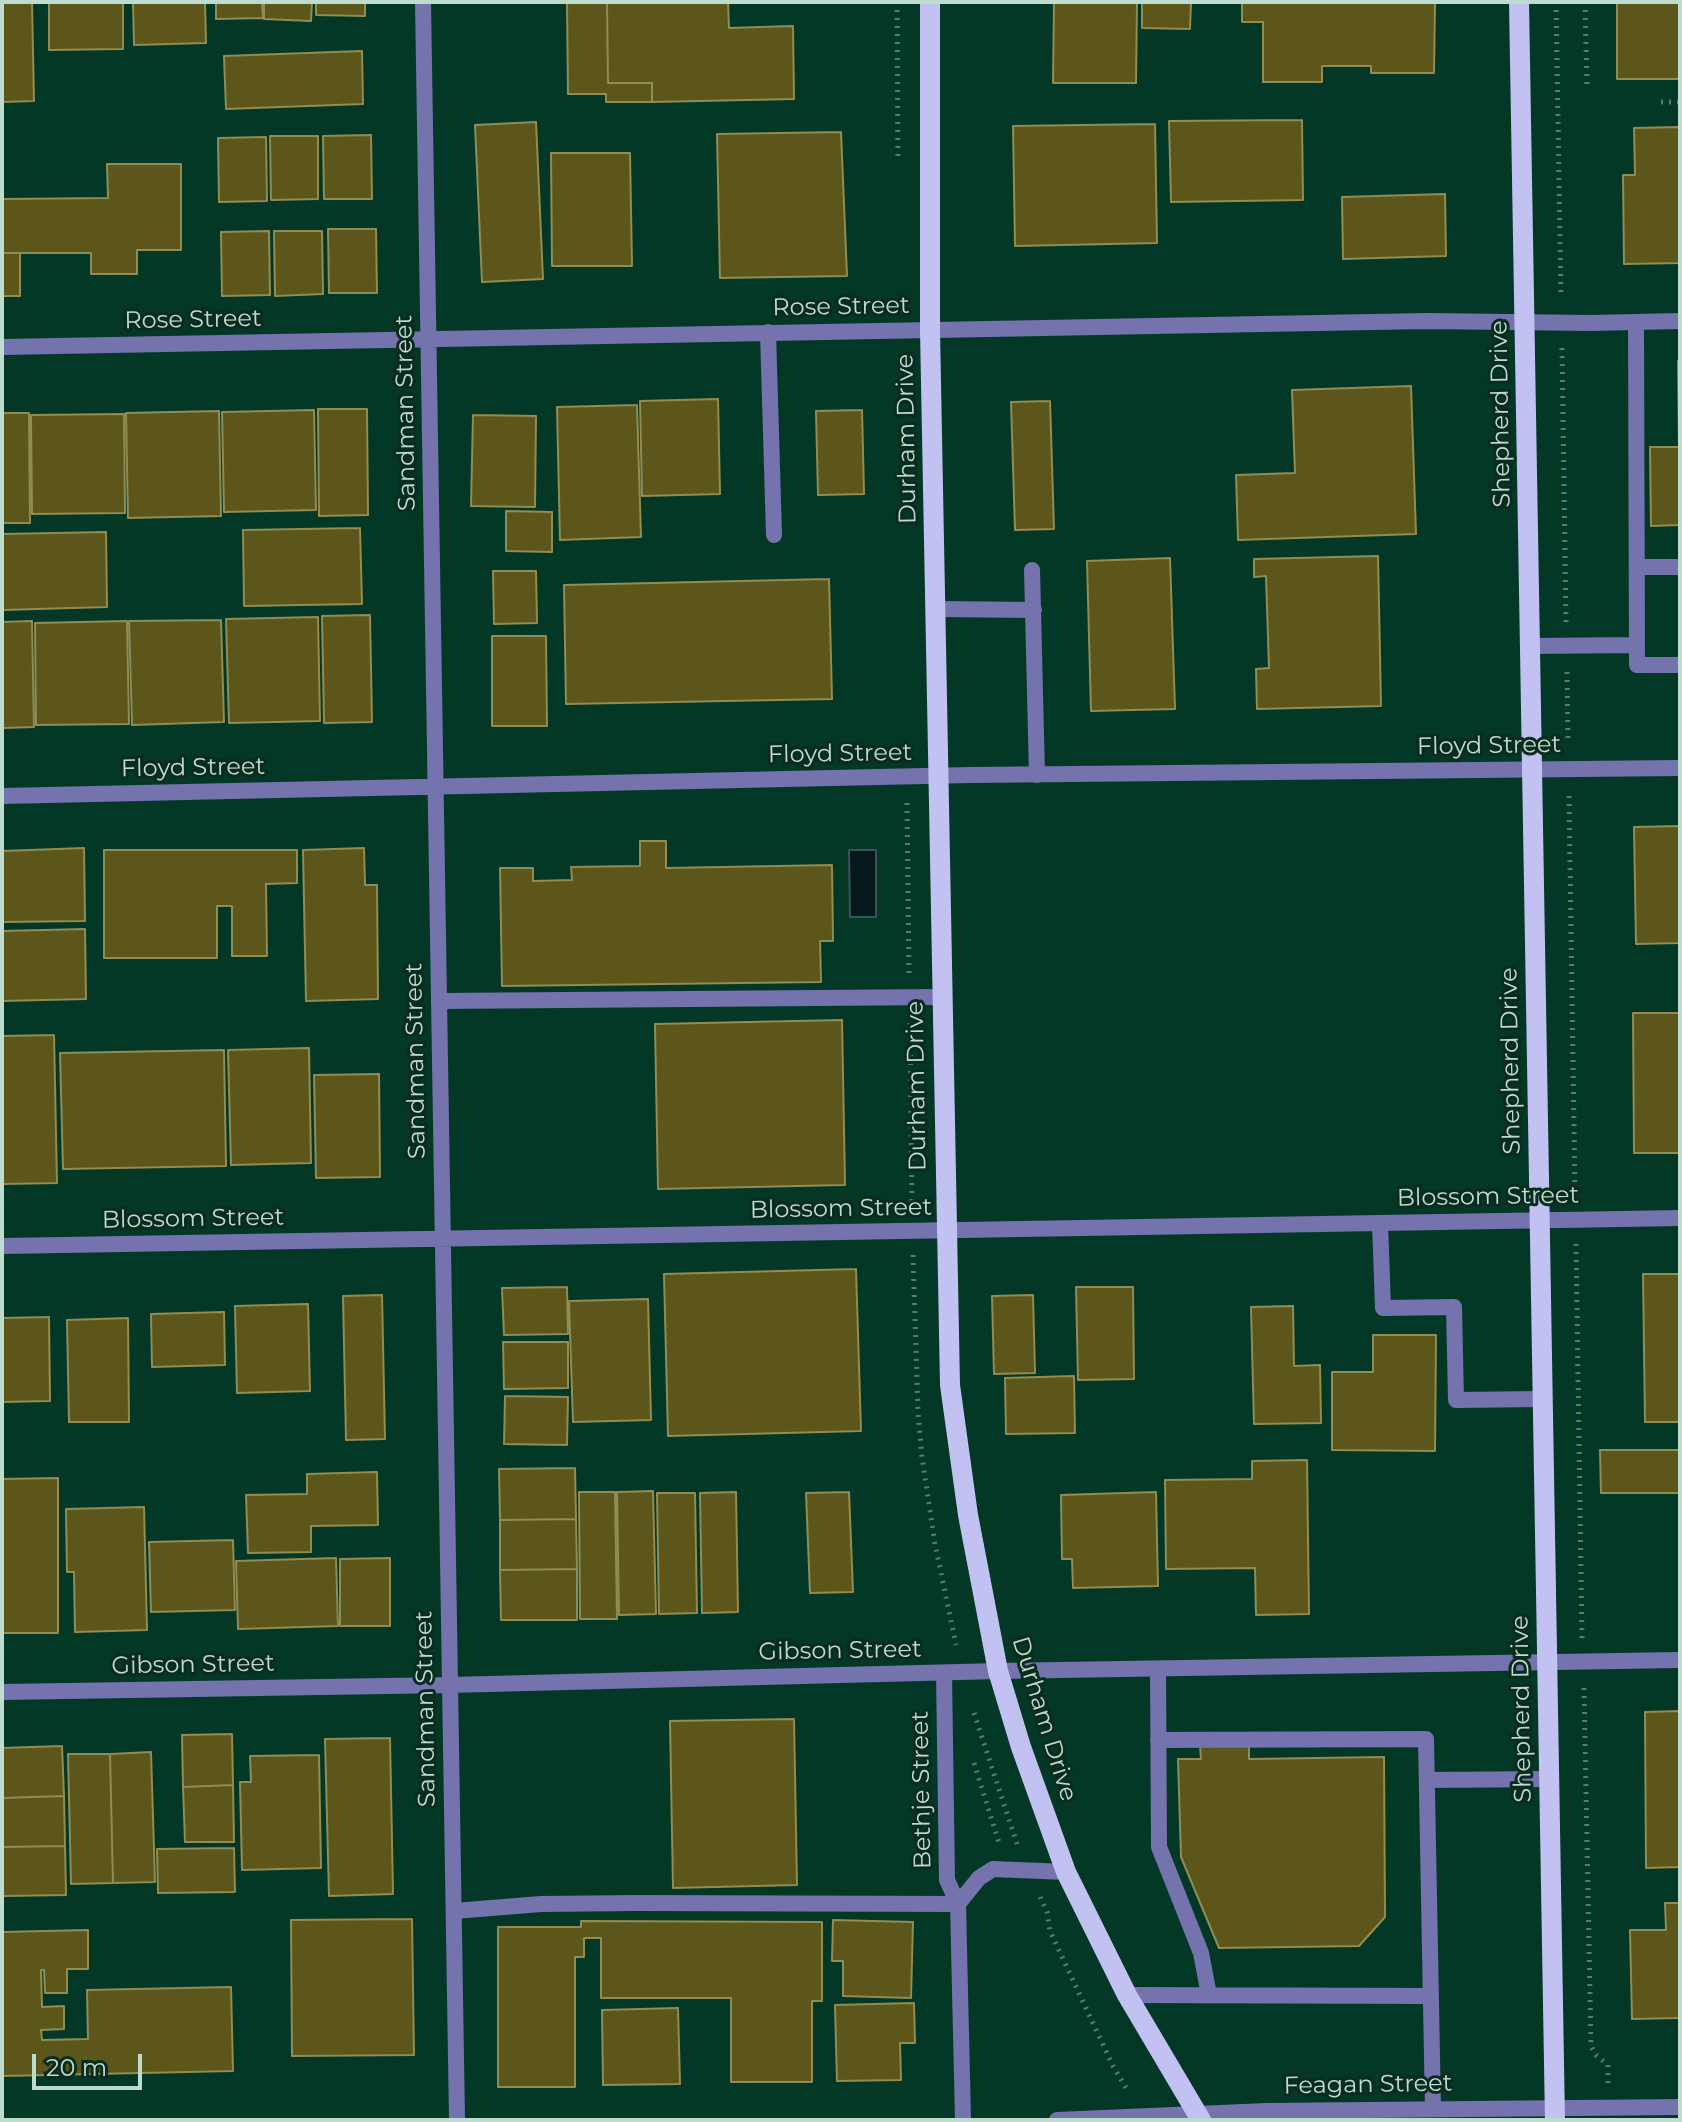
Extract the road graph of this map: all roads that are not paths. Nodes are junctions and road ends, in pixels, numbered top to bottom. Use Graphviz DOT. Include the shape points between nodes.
graph roads {
  1 [pos="423,2"];
  2 [pos="930,2"];
  3 [pos="1519,2"];
  4 [pos="1680,321"];
  5 [pos="1636,322"];
  6 [pos="1525,323"];
  7 [pos="930,330"];
  8 [pos="768,332"];
  9 [pos="429,339"];
  10 [pos="2,347"];
  11 [pos="774,535"];
  12 [pos="1637,567"];
  13 [pos="1680,567"];
  14 [pos="1032,570"];
  15 [pos="936,609"];
  16 [pos="1034,610"];
  17 [pos="1637,645"];
  18 [pos="1530,646"];
  19 [pos="1680,665"];
  20 [pos="1680,768"];
  21 [pos="1532,769"];
  22 [pos="1037,775"];
  23 [pos="939,776"];
  24 [pos="436,788"];
  25 [pos="2,796"];
  26 [pos="942,997"];
  27 [pos="439,1001"];
  28 [pos="1680,1218"];
  29 [pos="1539,1219"];
  30 [pos="1380,1223"];
  31 [pos="946,1231"];
  32 [pos="443,1239"];
  33 [pos="2,1246"];
  34 [pos="1543,1399"];
  35 [pos="1680,1660"];
  36 [pos="1547,1663"];
  37 [pos="1158,1669"];
  38 [pos="998,1671"];
  39 [pos="944,1673"];
  40 [pos="450,1685"];
  41 [pos="2,1692"];
  42 [pos="1158,1740"];
  43 [pos="1549,1779"];
  44 [pos="1427,1780"];
  45 [pos="1066,1872"];
  46 [pos="958,1904"];
  47 [pos="454,1911"];
  48 [pos="1127,1995"];
  49 [pos="1209,1995"];
  50 [pos="1431,1996"];
  51 [pos="1433,2109"];
  52 [pos="1676,2111"];
  53 [pos="1555,2114"];
  54 [pos="1198,2116"];
  55 [pos="457,2120"];
  56 [pos="963,2120"];
  57 [pos="1057,2120"];
  1 -- 9 [label="street, Sandman Street"];
  2 -- 7 [label="main road, Durham Drive"];
  3 -- 6 [label="main road, Shepherd Drive"];
  4 -- 5 [label="street, Rose Street"];
  5 -- 6 [label="street, Rose Street"];
  5 -- 12 [label="street"];
  6 -- 7 [label="street, Rose Street"];
  6 -- 18 [label="main road, Shepherd Drive"];
  7 -- 8 [label="street, Rose Street"];
  7 -- 15 [label="main road, Durham Drive"];
  8 -- 9 [label="street, Rose Street"];
  8 -- 11 [label="street"];
  9 -- 10 [label="street, Rose Street"];
  9 -- 24 [label="street, Sandman Street"];
  12 -- 13 [label="street"];
  12 -- 17 [label="street"];
  14 -- 16 [label="street"];
  15 -- 16 [label="street"];
  15 -- 23 [label="main road, Durham Drive"];
  16 -- 22 [label="street"];
  17 -- 18 [label="street"];
  17 -- 19 [label="street" via="1637,665"];
  18 -- 21 [label="main road, Shepherd Drive"];
  20 -- 21 [label="street, Floyd Street"];
  21 -- 22 [label="street, Floyd Street"];
  21 -- 29 [label="main road, Shepherd Drive"];
  22 -- 23 [label="street, Floyd Street"];
  23 -- 24 [label="street, Floyd Street"];
  23 -- 26 [label="main road, Durham Drive"];
  24 -- 25 [label="street, Floyd Street"];
  24 -- 27 [label="street, Sandman Street"];
  26 -- 27 [label="street"];
  26 -- 31 [label="main road, Durham Drive"];
  27 -- 32 [label="street, Sandman Street"];
  28 -- 29 [label="street, Blossom Street"];
  29 -- 30 [label="street, Blossom Street"];
  29 -- 34 [label="main road, Shepherd Drive"];
  30 -- 31 [label="street, Blossom Street"];
  30 -- 34 [label="street" via="1383,1308 1454,1307 1456,1400"];
  31 -- 32 [label="street, Blossom Street"];
  31 -- 38 [label="main road, Durham Drive" via="950,1385"];
  32 -- 33 [label="street, Blossom Street"];
  32 -- 40 [label="street, Sandman Street"];
  34 -- 36 [label="main road, Shepherd Drive"];
  35 -- 36 [label="street, Gibson Street"];
  36 -- 37 [label="street, Gibson Street"];
  36 -- 43 [label="main road, Shepherd Drive"];
  37 -- 38 [label="street, Gibson Street"];
  37 -- 42 [label="street"];
  38 -- 39 [label="street, Gibson Street"];
  38 -- 45 [label="main road, Durham Drive"];
  39 -- 40 [label="street, Gibson Street"];
  39 -- 46 [label="street, Bethje Street" via="947,1880"];
  40 -- 41 [label="street, Gibson Street"];
  40 -- 47 [label="street, Sandman Street"];
  42 -- 44 [label="street" via="1426,1739"];
  42 -- 49 [label="street" via="1159,1847 1201,1953"];
  43 -- 44 [label="street"];
  43 -- 53 [label="main road, Shepherd Drive"];
  44 -- 50 [label="street"];
  45 -- 46 [label="street" via="993,1869"];
  45 -- 48 [label="main road, Durham Drive"];
  46 -- 47 [label="street" via="541,1904"];
  46 -- 56 [label="street, Bethje Street"];
  47 -- 55 [label="street, Sandman Street"];
  48 -- 49 [label="street"];
  48 -- 54 [label="main road, Durham Drive"];
  49 -- 50 [label="street"];
  50 -- 51 [label="street"];
  51 -- 53 [label="street, Feagan Street"];
  51 -- 54 [label="street, Feagan Street"];
  52 -- 53 [label="street, Feagan Street"];
  54 -- 57 [label="street, Feagan Street"];
}
